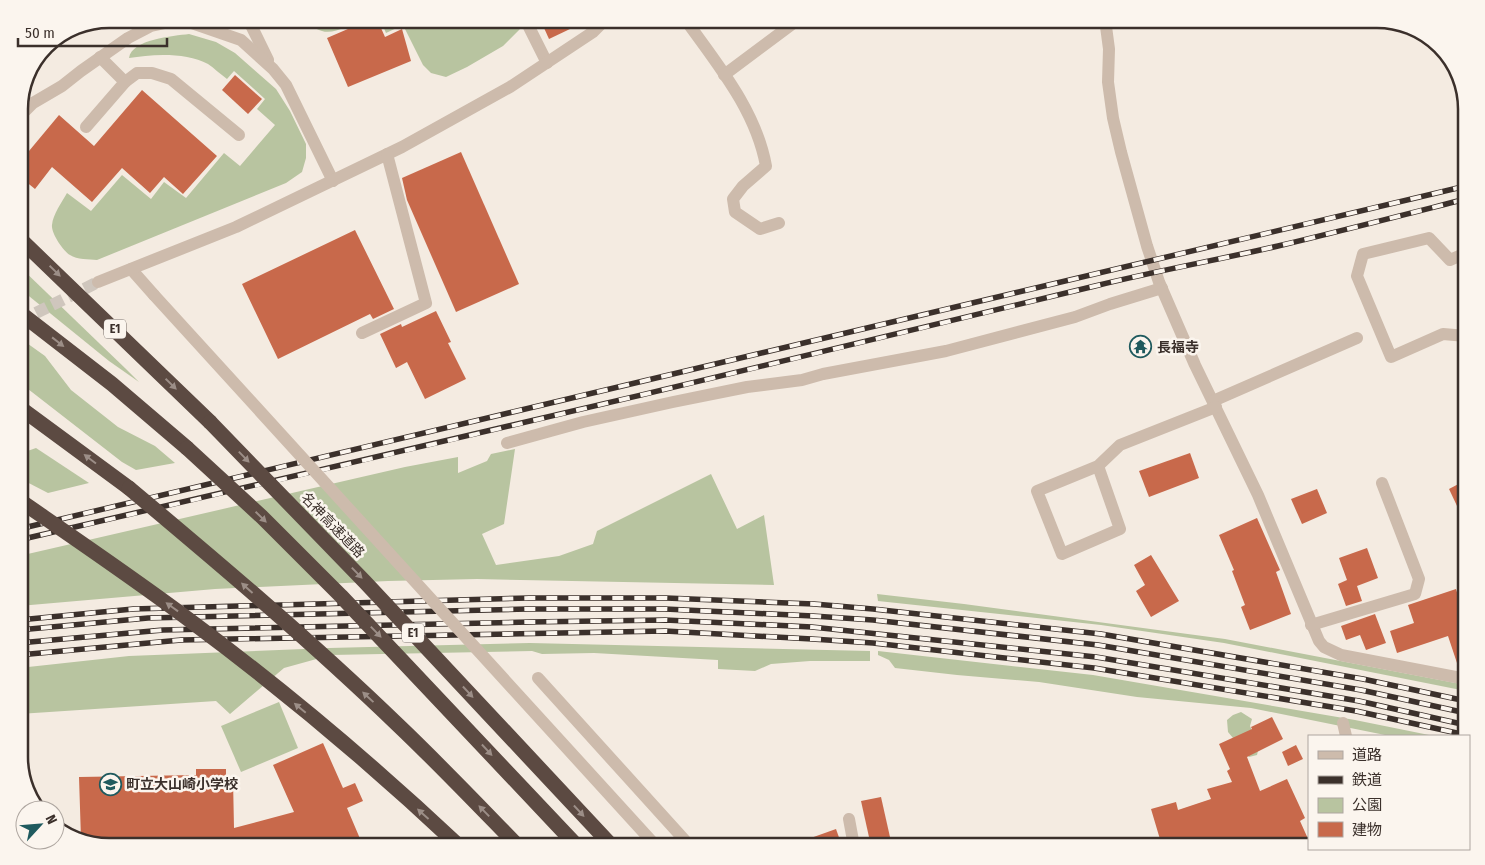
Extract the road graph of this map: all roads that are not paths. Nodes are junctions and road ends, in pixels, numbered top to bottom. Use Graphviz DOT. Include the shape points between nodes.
graph roads {
  1 [pos="147,28"];
  2 [pos="206,28"];
  3 [pos="252,28"];
  4 [pos="529,28"];
  5 [pos="597,28"];
  6 [pos="691,28"];
  7 [pos="787,28"];
  8 [pos="1106,28"];
  9 [pos="100,57"];
  10 [pos="546,63"];
  11 [pos="273,69"];
  12 [pos="724,74"];
  13 [pos="125,82"];
  14 [pos="28,109"];
  15 [pos="86,127"];
  16 [pos="239,135"];
  17 [pos="387,154"];
  18 [pos="333,181"];
  19 [pos="779,223"];
  20 [pos="28,247"];
  21 [pos="1457,257"];
  22 [pos="131,269"];
  23 [pos="98,282"];
  24 [pos="1160,285"];
  25 [pos="28,319"];
  26 [pos="362,333"];
  27 [pos="1457,335"];
  28 [pos="1357,338"];
  29 [pos="1215,404"];
  30 [pos="28,414"];
  31 [pos="507,443"];
  32 [pos="1098,466"];
  33 [pos="1382,483"];
  34 [pos="28,506"];
  35 [pos="1311,625"];
  36 [pos="1458,676"];
  37 [pos="538,678"];
  38 [pos="849,819"];
  39 [pos="450,838"];
  40 [pos="510,838"];
  41 [pos="569,838"];
  42 [pos="605,838"];
  43 [pos="649,838"];
  44 [pos="683,838"];
  45 [pos="853,838"];
  1 -- 9 [label="street"];
  2 -- 11 [label="street" via="241,40"];
  3 -- 11 [label="street"];
  4 -- 10 [label="street"];
  5 -- 10 [label="street"];
  6 -- 12 [label="street"];
  7 -- 12 [label="street"];
  8 -- 24 [label="street" via="1113,118"];
  9 -- 13 [label="street"];
  9 -- 14 [label="street"];
  10 -- 17 [label="street" via="464,114"];
  11 -- 18 [label="street" via="286,85"];
  12 -- 19 [label="street" via="752,122 766,166 733,199 735,212 760,229"];
  13 -- 15 [label="street"];
  13 -- 16 [label="street" via="137,73 152,73 171,79"];
  17 -- 18 [label="street"];
  17 -- 26 [label="street" via="426,303"];
  18 -- 22 [label="street" via="236,227"];
  20 -- 42 [label="highway, 名神高速道路 / E1, one-way, bridge" via="210,422 359,575"];
  21 -- 27 [label="street" via="1450,260 1429,238 1363,254 1357,276 1391,357 1443,334"];
  22 -- 23 [label="street"];
  22 -- 43 [label="street, bridge"];
  24 -- 29 [label="street"];
  24 -- 31 [label="street" via="1075,317 946,351 673,402"];
  25 -- 41 [label="highway, E1, one-way, bridge" via="112,384 262,517"];
  28 -- 29 [label="street"];
  29 -- 32 [label="street" via="1120,445"];
  29 -- 35 [label="street" via="1258,495"];
  40 -- 30 [label="highway, one-way, bridge" via="399,725 226,569 129,488"];
  32 -- 32 [label="street" via="1037,491 1062,554 1120,529"];
  33 -- 35 [label="street" via="1419,579 1415,594"];
  39 -- 34 [label="highway, one-way, bridge" via="288,697 193,623"];
  35 -- 36 [label="street" via="1324,647 1341,654"];
  37 -- 44 [label="street"];
  38 -- 45 [label="street"];
}
